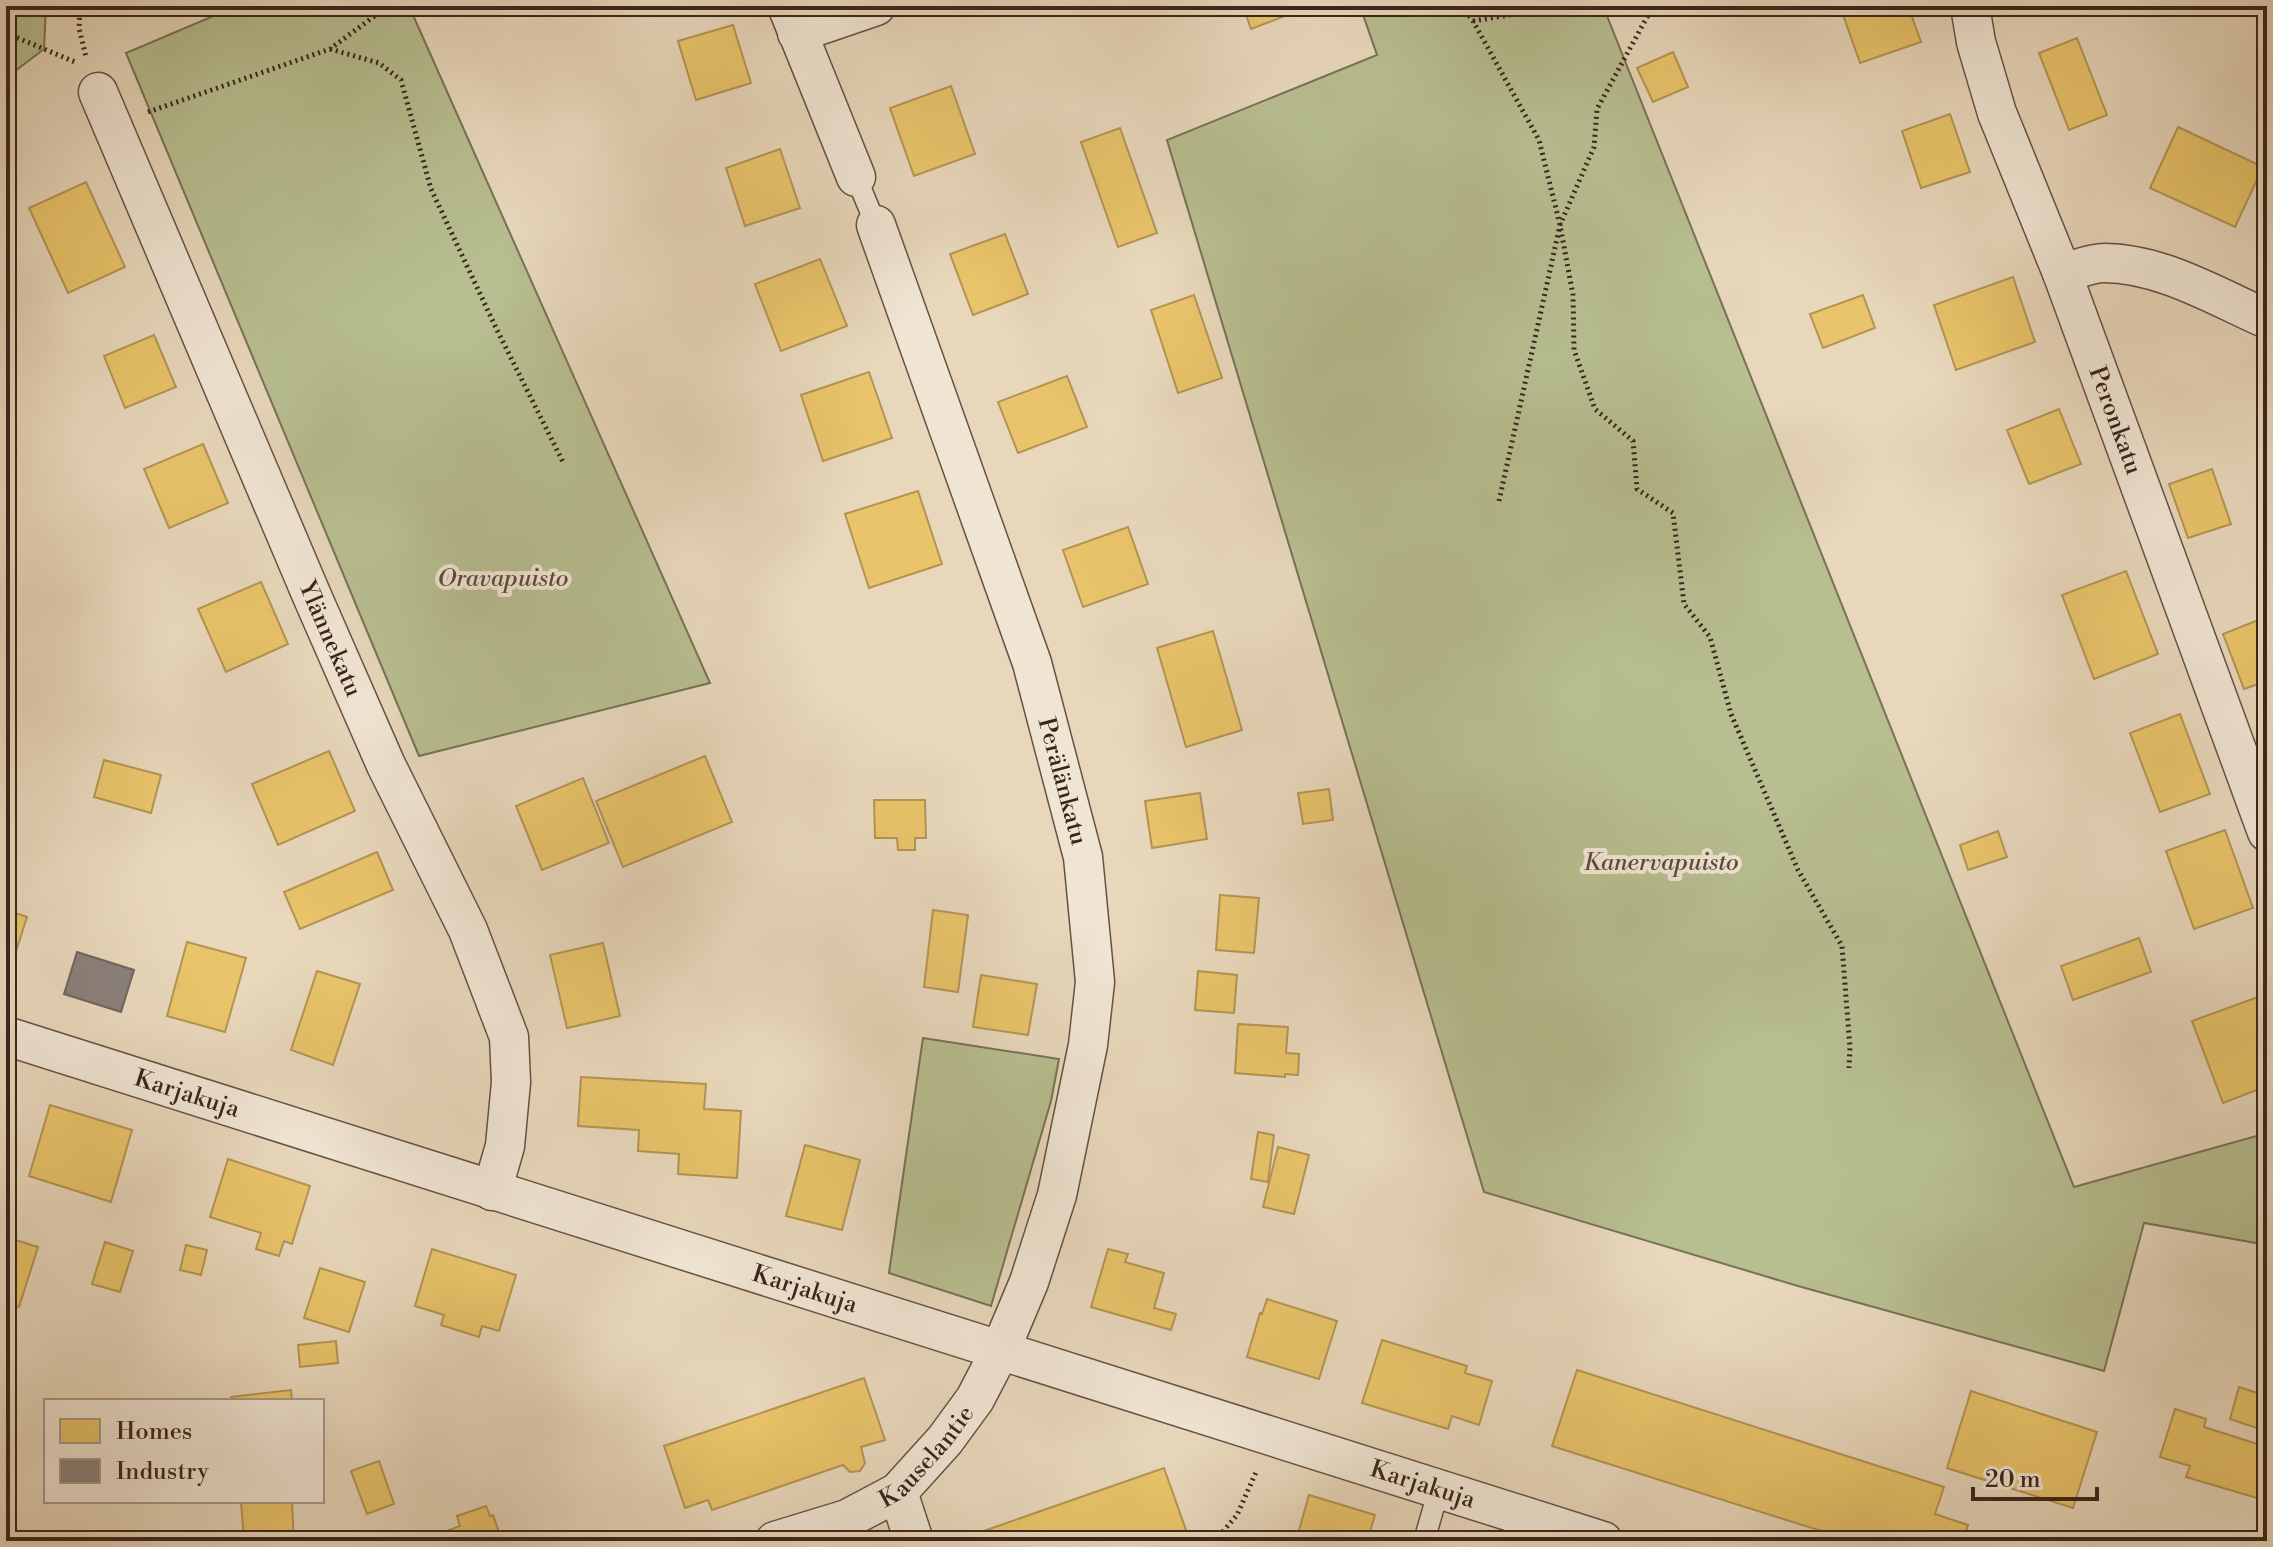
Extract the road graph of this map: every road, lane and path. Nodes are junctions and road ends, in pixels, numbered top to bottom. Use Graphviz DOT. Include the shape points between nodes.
graph roads {
  1 [pos="80,6"];
  2 [pos="388,6"];
  3 [pos="876,6"];
  4 [pos="1462,6"];
  5 [pos="1563,6"];
  6 [pos="1653,6"];
  7 [pos="1970,6"];
  8 [pos="792,20"];
  9 [pos="1473,21"];
  10 [pos="6,33"];
  11 [pos="330,49"];
  12 [pos="100,95"];
  13 [pos="856,177"];
  14 [pos="876,225"];
  15 [pos="1560,225"];
  16 [pos="2062,273"];
  17 [pos="2267,319"];
  18 [pos="563,462"];
  19 [pos="1499,501"];
  20 [pos="2267,832"];
  21 [pos="6,1036"];
  22 [pos="1849,1068"];
  23 [pos="492,1191"];
  24 [pos="1000,1351"];
  25 [pos="1258,1466"];
  26 [pos="1439,1489"];
  27 [pos="898,1492"];
  28 [pos="775,1541"];
  29 [pos="914,1541"];
  30 [pos="1215,1541"];
  31 [pos="1424,1541"];
  32 [pos="1603,1541"];
  1 -- 12 [label="path" via="79,28"];
  2 -- 11 [label="path"];
  3 -- 8 [label="street"];
  4 -- 9 [label="path"];
  5 -- 9 [label="path"];
  6 -- 15 [label="path" via="1597,109 1594,147"];
  7 -- 16 [label="street, Peronkatu" via="1997,113"];
  8 -- 13 [label="street"];
  9 -- 15 [label="path" via="1539,140"];
  10 -- 12 [label="path"];
  11 -- 12 [label="path"];
  11 -- 18 [label="path" via="379,63 401,80 431,189"];
  12 -- 23 [label="street, Ylännekatu" via="312,596 468,930 509,1037 505,1146"];
  13 -- 14 [label="lane"];
  14 -- 24 [label="street, Perälänkatu" via="1032,663 1083,857 1095,982 1088,1045 1057,1195"];
  15 -- 19 [label="path"];
  15 -- 22 [label="path" via="1573,295 1574,350 1595,409 1633,441 1637,489 1673,513 1684,604 1710,637 1731,714 1798,870 1842,946"];
  16 -- 17 [label="street" via="2102,263 2140,267"];
  16 -- 20 [label="street, Peronkatu"];
  21 -- 23 [label="street, Karjakuja"];
  23 -- 24 [label="street, Karjakuja"];
  24 -- 26 [label="street, Karjakuja"];
  24 -- 27 [label="street, Kauselantie" via="975,1399"];
  25 -- 30 [label="path" via="1237,1515"];
  26 -- 31 [label="lane"];
  26 -- 32 [label="street, Karjakuja"];
  27 -- 28 [label="street, Kauselantie" via="847,1519"];
  27 -- 29 [label="street"];
}
